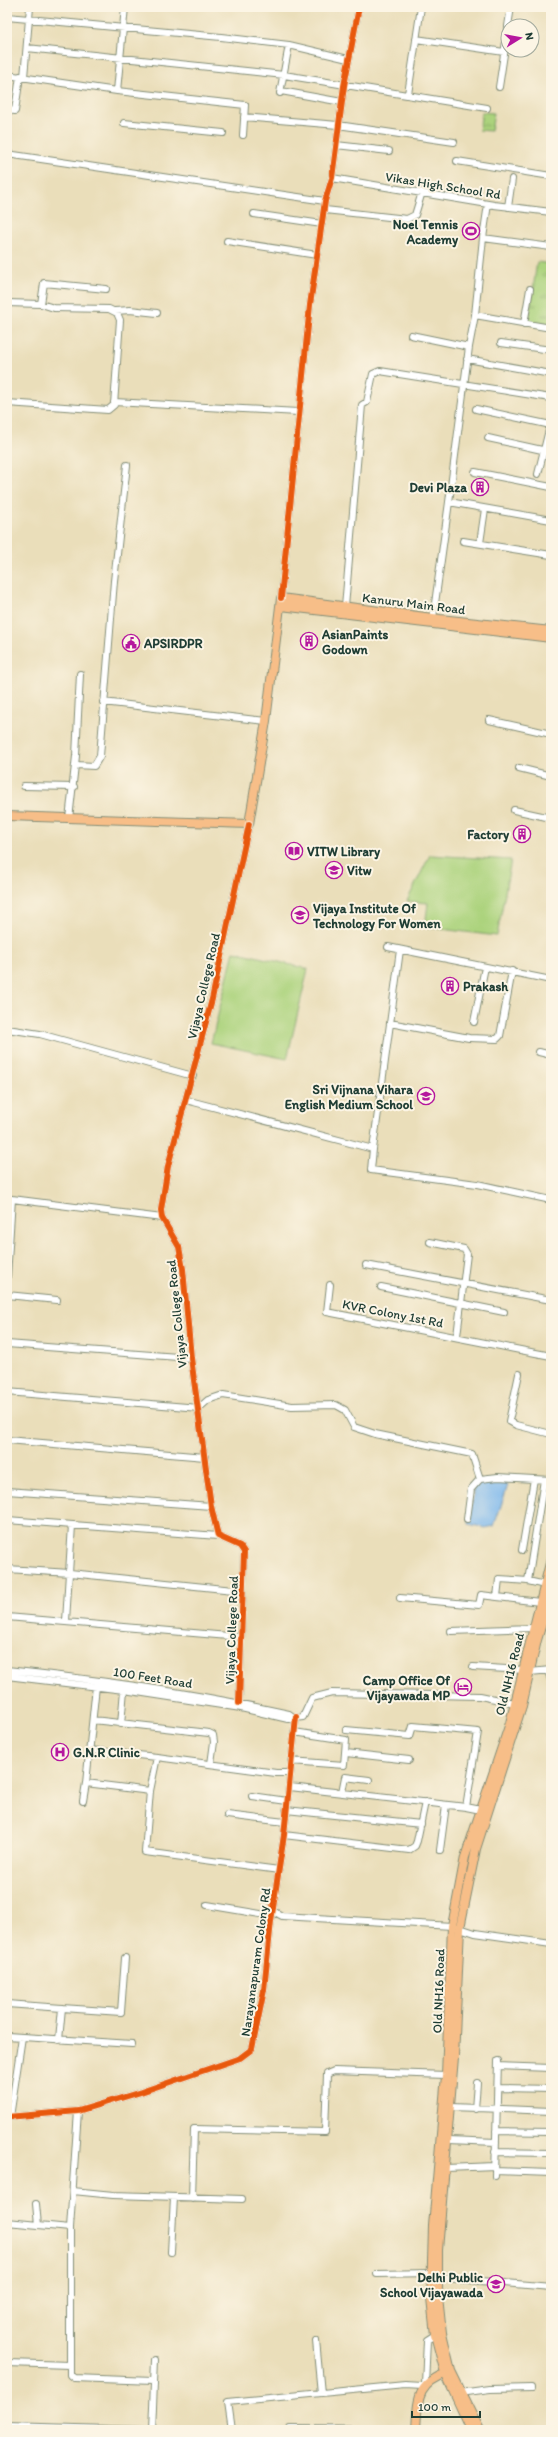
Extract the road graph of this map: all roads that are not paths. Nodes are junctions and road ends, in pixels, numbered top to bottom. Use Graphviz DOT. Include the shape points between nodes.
graph roads {
  1 [pos="30,7"];
  2 [pos="125,7"];
  3 [pos="359,7"];
  4 [pos="421,7"];
  5 [pos="512,7"];
  6 [pos="7,17"];
  7 [pos="29,18"];
  8 [pos="510,18"];
  9 [pos="123,27"];
  10 [pos="416,39"];
  11 [pos="289,45"];
  12 [pos="27,48"];
  13 [pos="500,51"];
  14 [pos="120,58"];
  15 [pos="503,58"];
  16 [pos="348,59"];
  17 [pos="7,75"];
  18 [pos="284,75"];
  19 [pos="22,77"];
  20 [pos="344,86"];
  21 [pos="499,87"];
  22 [pos="117,91"];
  23 [pos="408,94"];
  24 [pos="342,102"];
  25 [pos="487,108"];
  26 [pos="7,110"];
  27 [pos="244,117"];
  28 [pos="124,123"];
  29 [pos="338,126"];
  30 [pos="222,133"];
  31 [pos="243,135"];
  32 [pos="454,142"];
  33 [pos="336,145"];
  34 [pos="389,151"];
  35 [pos="7,154"];
  36 [pos="457,161"];
  37 [pos="551,176"];
  38 [pos="332,178"];
  39 [pos="512,179"];
  40 [pos="422,192"];
  41 [pos="325,201"];
  42 [pos="488,204"];
  43 [pos="508,206"];
  44 [pos="324,210"];
  45 [pos="551,212"];
  46 [pos="254,214"];
  47 [pos="322,224"];
  48 [pos="483,238"];
  49 [pos="227,241"];
  50 [pos="551,247"];
  51 [pos="317,255"];
  52 [pos="106,289"];
  53 [pos="530,290"];
  54 [pos="7,303"];
  55 [pos="42,304"];
  56 [pos="115,311"];
  57 [pos="157,313"];
  58 [pos="475,315"];
  59 [pos="524,324"];
  60 [pos="551,328"];
  61 [pos="411,335"];
  62 [pos="501,343"];
  63 [pos="469,347"];
  64 [pos="551,350"];
  65 [pos="467,359"];
  66 [pos="551,374"];
  67 [pos="463,383"];
  68 [pos="551,398"];
  69 [pos="114,402"];
  70 [pos="7,403"];
  71 [pos="476,409"];
  72 [pos="298,412"];
  73 [pos="551,424"];
  74 [pos="488,438"];
  75 [pos="544,450"];
  76 [pos="551,452"];
  77 [pos="127,465"];
  78 [pos="475,472"];
  79 [pos="538,474"];
  80 [pos="551,487"];
  81 [pos="449,502"];
  82 [pos="485,509"];
  83 [pos="551,520"];
  84 [pos="464,541"];
  85 [pos="480,543"];
  86 [pos="551,555"];
  87 [pos="281,602"];
  88 [pos="344,607"];
  89 [pos="381,615"];
  90 [pos="433,618"];
  91 [pos="508,630"];
  92 [pos="551,631"];
  93 [pos="551,638"];
  94 [pos="80,674"];
  95 [pos="103,702"];
  96 [pos="489,720"];
  97 [pos="266,721"];
  98 [pos="551,734"];
  99 [pos="76,765"];
  100 [pos="519,768"];
  101 [pos="551,776"];
  102 [pos="24,786"];
  103 [pos="74,787"];
  104 [pos="514,810"];
  105 [pos="7,816"];
  106 [pos="551,818"];
  107 [pos="69,819"];
  108 [pos="249,824"];
  109 [pos="388,947"];
  110 [pos="400,950"];
  111 [pos="485,967"];
  112 [pos="512,971"];
  113 [pos="551,980"];
  114 [pos="474,1022"];
  115 [pos="390,1023"];
  116 [pos="7,1029"];
  117 [pos="539,1052"];
  118 [pos="551,1055"];
  119 [pos="192,1076"];
  120 [pos="186,1100"];
  121 [pos="373,1149"];
  122 [pos="371,1170"];
  123 [pos="368,1176"];
  124 [pos="10,1198"];
  125 [pos="551,1200"];
  126 [pos="162,1218"];
  127 [pos="430,1242"];
  128 [pos="8,1248"];
  129 [pos="366,1265"];
  130 [pos="7,1277"];
  131 [pos="464,1283"];
  132 [pos="330,1285"];
  133 [pos="381,1287"];
  134 [pos="7,1295"];
  135 [pos="57,1300"];
  136 [pos="551,1300"];
  137 [pos="462,1303"];
  138 [pos="504,1312"];
  139 [pos="457,1336"];
  140 [pos="7,1344"];
  141 [pos="551,1356"];
  142 [pos="191,1358"];
  143 [pos="519,1374"];
  144 [pos="7,1392"];
  145 [pos="199,1408"];
  146 [pos="551,1434"];
  147 [pos="7,1440"];
  148 [pos="205,1456"];
  149 [pos="480,1479"];
  150 [pos="534,1479"];
  151 [pos="548,1480"];
  152 [pos="7,1491"];
  153 [pos="211,1506"];
  154 [pos="467,1519"];
  155 [pos="7,1520"];
  156 [pos="72,1525"];
  157 [pos="218,1536"];
  158 [pos="522,1550"];
  159 [pos="551,1559"];
  160 [pos="7,1569"];
  161 [pos="70,1573"];
  162 [pos="528,1581"];
  163 [pos="546,1584"];
  164 [pos="243,1591"];
  165 [pos="497,1597"];
  166 [pos="400,1598"];
  167 [pos="550,1598"];
  168 [pos="540,1602"];
  169 [pos="7,1617"];
  170 [pos="66,1621"];
  171 [pos="533,1628"];
  172 [pos="451,1631"];
  173 [pos="240,1637"];
  174 [pos="473,1667"];
  175 [pos="7,1670"];
  176 [pos="527,1671"];
  177 [pos="550,1671"];
  178 [pos="7,1676"];
  179 [pos="551,1680"];
  180 [pos="96,1686"];
  181 [pos="124,1690"];
  182 [pos="239,1702"];
  183 [pos="518,1705"];
  184 [pos="294,1717"];
  185 [pos="93,1720"];
  186 [pos="120,1724"];
  187 [pos="346,1730"];
  188 [pos="294,1732"];
  189 [pos="90,1750"];
  190 [pos="346,1753"];
  191 [pos="157,1756"];
  192 [pos="409,1760"];
  193 [pos="291,1761"];
  194 [pos="210,1764"];
  195 [pos="290,1773"];
  196 [pos="369,1780"];
  197 [pos="86,1783"];
  198 [pos="290,1787"];
  199 [pos="150,1791"];
  200 [pos="342,1792"];
  201 [pos="252,1796"];
  202 [pos="83,1801"];
  203 [pos="287,1801"];
  204 [pos="425,1802"];
  205 [pos="446,1804"];
  206 [pos="466,1807"];
  207 [pos="286,1810"];
  208 [pos="481,1810"];
  209 [pos="226,1815"];
  210 [pos="285,1822"];
  211 [pos="421,1824"];
  212 [pos="284,1835"];
  213 [pos="440,1850"];
  214 [pos="279,1870"];
  215 [pos="207,1905"];
  216 [pos="272,1916"];
  217 [pos="282,1916"];
  218 [pos="456,1927"];
  219 [pos="551,1944"];
  220 [pos="125,1958"];
  221 [pos="7,2004"];
  222 [pos="62,2008"];
  223 [pos="7,2036"];
  224 [pos="22,2037"];
  225 [pos="59,2040"];
  226 [pos="132,2044"];
  227 [pos="551,2068"];
  228 [pos="446,2075"];
  229 [pos="477,2083"];
  230 [pos="498,2088"];
  231 [pos="551,2089"];
  232 [pos="451,2107"];
  233 [pos="475,2109"];
  234 [pos="496,2110"];
  235 [pos="78,2111"];
  236 [pos="551,2111"];
  237 [pos="8,2117"];
  238 [pos="496,2131"];
  239 [pos="551,2132"];
  240 [pos="448,2140"];
  241 [pos="496,2142"];
  242 [pos="496,2152"];
  243 [pos="551,2153"];
  244 [pos="446,2168"];
  245 [pos="495,2171"];
  246 [pos="551,2173"];
  247 [pos="73,2191"];
  248 [pos="174,2198"];
  249 [pos="192,2198"];
  250 [pos="242,2199"];
  251 [pos="36,2204"];
  252 [pos="7,2222"];
  253 [pos="38,2225"];
  254 [pos="70,2228"];
  255 [pos="171,2252"];
  256 [pos="432,2273"];
  257 [pos="377,2274"];
  258 [pos="446,2278"];
  259 [pos="551,2287"];
  260 [pos="435,2335"];
  261 [pos="316,2341"];
  262 [pos="155,2360"];
  263 [pos="7,2363"];
  264 [pos="70,2365"];
  265 [pos="448,2372"];
  266 [pos="153,2381"];
  267 [pos="424,2385"];
  268 [pos="531,2388"];
  269 [pos="321,2393"];
  270 [pos="460,2393"];
  271 [pos="472,2418"];
  272 [pos="7,2426"];
  273 [pos="290,2429"];
  274 [pos="145,2430"];
  275 [pos="152,2430"];
  276 [pos="232,2430"];
  277 [pos="395,2430"];
  278 [pos="416,2430"];
  279 [pos="471,2430"];
  280 [pos="480,2430"];
  281 [pos="484,2430"];
  1 -- 7 [label="street"];
  2 -- 9 [label="street"];
  3 -- 16 [label="street"];
  4 -- 10 [label="street"];
  5 -- 8 [label="street"];
  6 -- 7 [label="street"];
  7 -- 9 [label="street"];
  7 -- 12 [label="street"];
  9 -- 11 [label="street"];
  9 -- 14 [label="street"];
  10 -- 13 [label="street"];
  10 -- 23 [label="street"];
  11 -- 16 [label="street"];
  11 -- 18 [label="street"];
  12 -- 14 [label="street"];
  12 -- 19 [label="street"];
  14 -- 18 [label="street"];
  14 -- 22 [label="street"];
  15 -- 21 [label="street"];
  16 -- 20 [label="street"];
  17 -- 19 [label="street"];
  18 -- 20 [label="street"];
  18 -- 24 [label="street" via="280,92"];
  19 -- 22 [label="street"];
  19 -- 26 [label="street" via="15,111"];
  20 -- 23 [label="street"];
  20 -- 24 [label="street"];
  22 -- 27 [label="street" via="245,105"];
  23 -- 25 [label="street"];
  24 -- 29 [label="street"];
  27 -- 29 [label="street"];
  27 -- 31 [label="street"];
  28 -- 30 [label="street"];
  29 -- 32 [label="street"];
  29 -- 33 [label="street"];
  33 -- 34 [label="street"];
  33 -- 38 [label="street"];
  35 -- 41 [label="street"];
  36 -- 37 [label="street"];
  38 -- 40 [label="street, Vikas High School Rd"];
  38 -- 41 [label="street"];
  39 -- 43 [label="street"];
  40 -- 42 [label="street, Vikas High School Rd"];
  40 -- 44 [label="street" via="415,214 407,219"];
  41 -- 44 [label="street"];
  42 -- 43 [label="street, Vikas High School Rd"];
  42 -- 48 [label="street"];
  43 -- 45 [label="street, Vikas High School Rd"];
  44 -- 47 [label="street"];
  46 -- 47 [label="street"];
  47 -- 51 [label="street"];
  48 -- 50 [label="street"];
  48 -- 58 [label="street"];
  49 -- 51 [label="street"];
  51 -- 72 [label="street"];
  52 -- 55 [label="street" via="44,283"];
  53 -- 59 [label="street"];
  54 -- 55 [label="street"];
  55 -- 56 [label="street" via="54,308"];
  56 -- 57 [label="street"];
  56 -- 69 [label="street" via="120,320"];
  58 -- 59 [label="street"];
  58 -- 63 [label="street"];
  59 -- 60 [label="street"];
  61 -- 63 [label="street"];
  62 -- 64 [label="street"];
  63 -- 65 [label="street"];
  65 -- 66 [label="street"];
  65 -- 67 [label="street"];
  67 -- 68 [label="street"];
  67 -- 81 [label="street"];
  67 -- 88 [label="street" via="380,371 373,374 367,402 362,405"];
  69 -- 70 [label="street" via="108,410"];
  69 -- 72 [label="street"];
  71 -- 73 [label="street"];
  72 -- 87 [label="street"];
  73 -- 75 [label="street"];
  74 -- 75 [label="street"];
  75 -- 76 [label="street"];
  75 -- 79 [label="street"];
  77 -- 95 [label="street"];
  78 -- 80 [label="street"];
  81 -- 82 [label="street"];
  81 -- 90 [label="street"];
  82 -- 83 [label="street"];
  82 -- 85 [label="street"];
  84 -- 85 [label="street"];
  85 -- 86 [label="street"];
  87 -- 88 [label="main road, Kanuru Main Road"];
  87 -- 89 [label="main road, Kanuru Main Road"];
  87 -- 97 [label="main road"];
  88 -- 89 [label="main road, Kanuru Main Road"];
  89 -- 90 [label="main road, Kanuru Main Road"];
  89 -- 91 [label="main road, Kanuru Main Road"];
  90 -- 91 [label="main road, Kanuru Main Road"];
  91 -- 92 [label="main road, Kanuru Main Road"];
  91 -- 93 [label="main road, Kanuru Main Road"];
  94 -- 99 [label="street"];
  95 -- 97 [label="street"];
  95 -- 99 [label="street" via="99,760 94,766"];
  96 -- 98 [label="street"];
  97 -- 108 [label="main road"];
  99 -- 103 [label="street"];
  100 -- 101 [label="street"];
  102 -- 103 [label="street"];
  103 -- 107 [label="street"];
  104 -- 106 [label="street"];
  105 -- 107 [label="main road"];
  107 -- 108 [label="main road"];
  108 -- 119 [label="street, Vijaya College Road" via="212,999"];
  109 -- 110 [label="street"];
  110 -- 111 [label="street"];
  110 -- 115 [label="street"];
  111 -- 112 [label="street"];
  111 -- 114 [label="street"];
  112 -- 113 [label="street"];
  112 -- 115 [label="street" via="500,1036 497,1040 469,1038"];
  115 -- 121 [label="street"];
  116 -- 119 [label="street" via="40,1034"];
  117 -- 118 [label="street"];
  119 -- 120 [label="street, Vijaya College Road"];
  120 -- 121 [label="street"];
  120 -- 126 [label="street, Vijaya College Road" via="162,1195"];
  121 -- 122 [label="street"];
  122 -- 123 [label="street"];
  122 -- 125 [label="street" via="471,1183"];
  124 -- 126 [label="street"];
  124 -- 128 [label="street"];
  126 -- 142 [label="street, Vijaya College Road" via="174,1236 181,1258"];
  127 -- 131 [label="street" via="466,1251"];
  128 -- 130 [label="street"];
  129 -- 131 [label="street"];
  131 -- 136 [label="street"];
  131 -- 137 [label="street"];
  132 -- 139 [label="street, KVR Colony 1st Rd" via="327,1312"];
  133 -- 137 [label="street"];
  134 -- 135 [label="street"];
  137 -- 138 [label="street"];
  137 -- 139 [label="street"];
  139 -- 141 [label="street"];
  140 -- 142 [label="street"];
  142 -- 145 [label="street, Vijaya College Road"];
  143 -- 146 [label="street" via="509,1421"];
  144 -- 145 [label="street"];
  145 -- 148 [label="street, Vijaya College Road"];
  145 -- 149 [label="street" via="208,1400 223,1395 292,1406 336,1405 345,1410 354,1427 374,1434 472,1454"];
  147 -- 148 [label="street"];
  148 -- 153 [label="street, Vijaya College Road"];
  149 -- 150 [label="street"];
  149 -- 154 [label="street" via="471,1489"];
  150 -- 151 [label="street"];
  150 -- 158 [label="street"];
  151 -- 162 [label="street"];
  152 -- 153 [label="street"];
  153 -- 157 [label="street, Vijaya College Road"];
  155 -- 156 [label="street"];
  156 -- 157 [label="street"];
  156 -- 161 [label="street"];
  157 -- 164 [label="street, Vijaya College Road" via="240,1546 244,1552"];
  159 -- 163 [label="main road, Old NH16 Road"];
  160 -- 161 [label="street"];
  161 -- 164 [label="street"];
  161 -- 170 [label="street"];
  162 -- 163 [label="street"];
  162 -- 165 [label="street" via="500,1579"];
  163 -- 168 [label="main road, Old NH16 Road"];
  164 -- 173 [label="street, Vijaya College Road"];
  165 -- 166 [label="street" via="481,1595 479,1605"];
  165 -- 168 [label="street"];
  167 -- 176 [label="main road, Old NH16 Road"];
  168 -- 171 [label="main road, Old NH16 Road"];
  169 -- 170 [label="street"];
  170 -- 173 [label="street"];
  171 -- 172 [label="street"];
  171 -- 176 [label="main road, Old NH16 Road"];
  173 -- 182 [label="street, Vijaya College Road"];
  174 -- 176 [label="street"];
  175 -- 182 [label="street, 100 Feet Road" via="100,1680"];
  176 -- 177 [label="street"];
  176 -- 183 [label="main road, Old NH16 Road"];
  177 -- 179 [label="street"];
  178 -- 180 [label="street, 100 Feet Road"];
  180 -- 181 [label="street, 100 Feet Road"];
  180 -- 185 [label="street"];
  181 -- 184 [label="street, 100 Feet Road"];
  181 -- 186 [label="street"];
  182 -- 184 [label="street, 100 Feet Road"];
  183 -- 184 [label="street" via="480,1696 332,1693 312,1698 306,1714 303,1717"];
  183 -- 208 [label="main road, Old NH16 Road"];
  183 -- 218 [label="main road, Old NH16 Road"];
  184 -- 188 [label="street, Narayanapuram Colony Rd"];
  185 -- 186 [label="street"];
  185 -- 189 [label="street"];
  186 -- 194 [label="street" via="209,1733 213,1735 214,1742"];
  187 -- 206 [label="street" via="410,1736 413,1726 478,1732"];
  188 -- 190 [label="street" via="346,1740"];
  188 -- 193 [label="street, Narayanapuram Colony Rd"];
  189 -- 191 [label="street"];
  189 -- 197 [label="street"];
  190 -- 192 [label="street"];
  190 -- 193 [label="street" via="344,1765"];
  191 -- 194 [label="street"];
  191 -- 199 [label="street"];
  193 -- 195 [label="street, Narayanapuram Colony Rd"];
  194 -- 195 [label="street"];
  195 -- 198 [label="street, Narayanapuram Colony Rd"];
  196 -- 200 [label="street" via="345,1777"];
  197 -- 199 [label="street"];
  197 -- 202 [label="street"];
  198 -- 200 [label="street"];
  198 -- 203 [label="street, Narayanapuram Colony Rd"];
  199 -- 214 [label="street" via="145,1852"];
  200 -- 204 [label="street"];
  201 -- 203 [label="street"];
  203 -- 207 [label="street, Narayanapuram Colony Rd"];
  204 -- 205 [label="street"];
  204 -- 211 [label="street"];
  205 -- 206 [label="street"];
  205 -- 213 [label="street"];
  206 -- 208 [label="street"];
  207 -- 210 [label="street, Narayanapuram Colony Rd"];
  207 -- 211 [label="street"];
  208 -- 218 [label="main road, Old NH16 Road" via="465,1857"];
  209 -- 210 [label="street"];
  210 -- 212 [label="street, Narayanapuram Colony Rd"];
  211 -- 212 [label="street" via="415,1846 409,1850"];
  212 -- 214 [label="street, Narayanapuram Colony Rd"];
  214 -- 216 [label="street, Narayanapuram Colony Rd"];
  215 -- 216 [label="street"];
  216 -- 217 [label="street"];
  216 -- 217 [label="street"];
  216 -- 235 [label="street, Narayanapuram Colony Rd" via="255,2045 249,2053 141,2092"];
  217 -- 218 [label="street"];
  218 -- 219 [label="street" via="475,1933"];
  218 -- 228 [label="main road, Old NH16 Road"];
  218 -- 232 [label="main road, Old NH16 Road"];
  220 -- 222 [label="street" via="121,2012"];
  221 -- 222 [label="street"];
  222 -- 225 [label="street"];
  223 -- 224 [label="street"];
  224 -- 225 [label="street"];
  224 -- 237 [label="street"];
  225 -- 226 [label="street"];
  227 -- 230 [label="street" via="498,2063"];
  228 -- 249 [label="street" via="334,2071 327,2074 325,2132 194,2129"];
  228 -- 256 [label="main road, Old NH16 Road" via="433,2226"];
  229 -- 233 [label="street"];
  230 -- 231 [label="street"];
  230 -- 234 [label="street"];
  232 -- 233 [label="street"];
  232 -- 240 [label="main road, Old NH16 Road"];
  233 -- 234 [label="street"];
  234 -- 236 [label="street"];
  234 -- 238 [label="street"];
  235 -- 237 [label="street, Narayanapuram Colony Rd"];
  235 -- 247 [label="street"];
  238 -- 239 [label="street"];
  238 -- 241 [label="street"];
  240 -- 241 [label="street"];
  240 -- 244 [label="main road, Old NH16 Road"];
  241 -- 242 [label="street"];
  242 -- 243 [label="street"];
  242 -- 245 [label="street"];
  244 -- 245 [label="street"];
  244 -- 265 [label="main road, Old NH16 Road" via="438,2250 438,2297"];
  245 -- 246 [label="street"];
  247 -- 248 [label="street"];
  247 -- 254 [label="street"];
  248 -- 249 [label="street"];
  248 -- 255 [label="street"];
  249 -- 250 [label="street"];
  251 -- 253 [label="street"];
  252 -- 253 [label="street"];
  253 -- 254 [label="street"];
  254 -- 264 [label="street"];
  256 -- 257 [label="street"];
  256 -- 260 [label="main road, Old NH16 Road"];
  258 -- 259 [label="street"];
  260 -- 265 [label="main road, Old NH16 Road"];
  260 -- 267 [label="street" via="427,2340"];
  261 -- 269 [label="street"];
  262 -- 266 [label="street"];
  263 -- 264 [label="street"];
  264 -- 266 [label="street" via="70,2375 74,2378"];
  265 -- 267 [label="main road"];
  265 -- 270 [label="main road, Old NH16 Road"];
  265 -- 279 [label="main road, Old NH16 Road"];
  266 -- 275 [label="street"];
  267 -- 269 [label="street"];
  267 -- 278 [label="main road" via="418,2399"];
  268 -- 270 [label="street"];
  269 -- 276 [label="street" via="228,2402"];
  270 -- 271 [label="main road, Old NH16 Road"];
  271 -- 280 [label="main road, Old NH16 Road"];
  271 -- 281 [label="street"];
  272 -- 274 [label="street"];
  273 -- 277 [label="street"];
}
